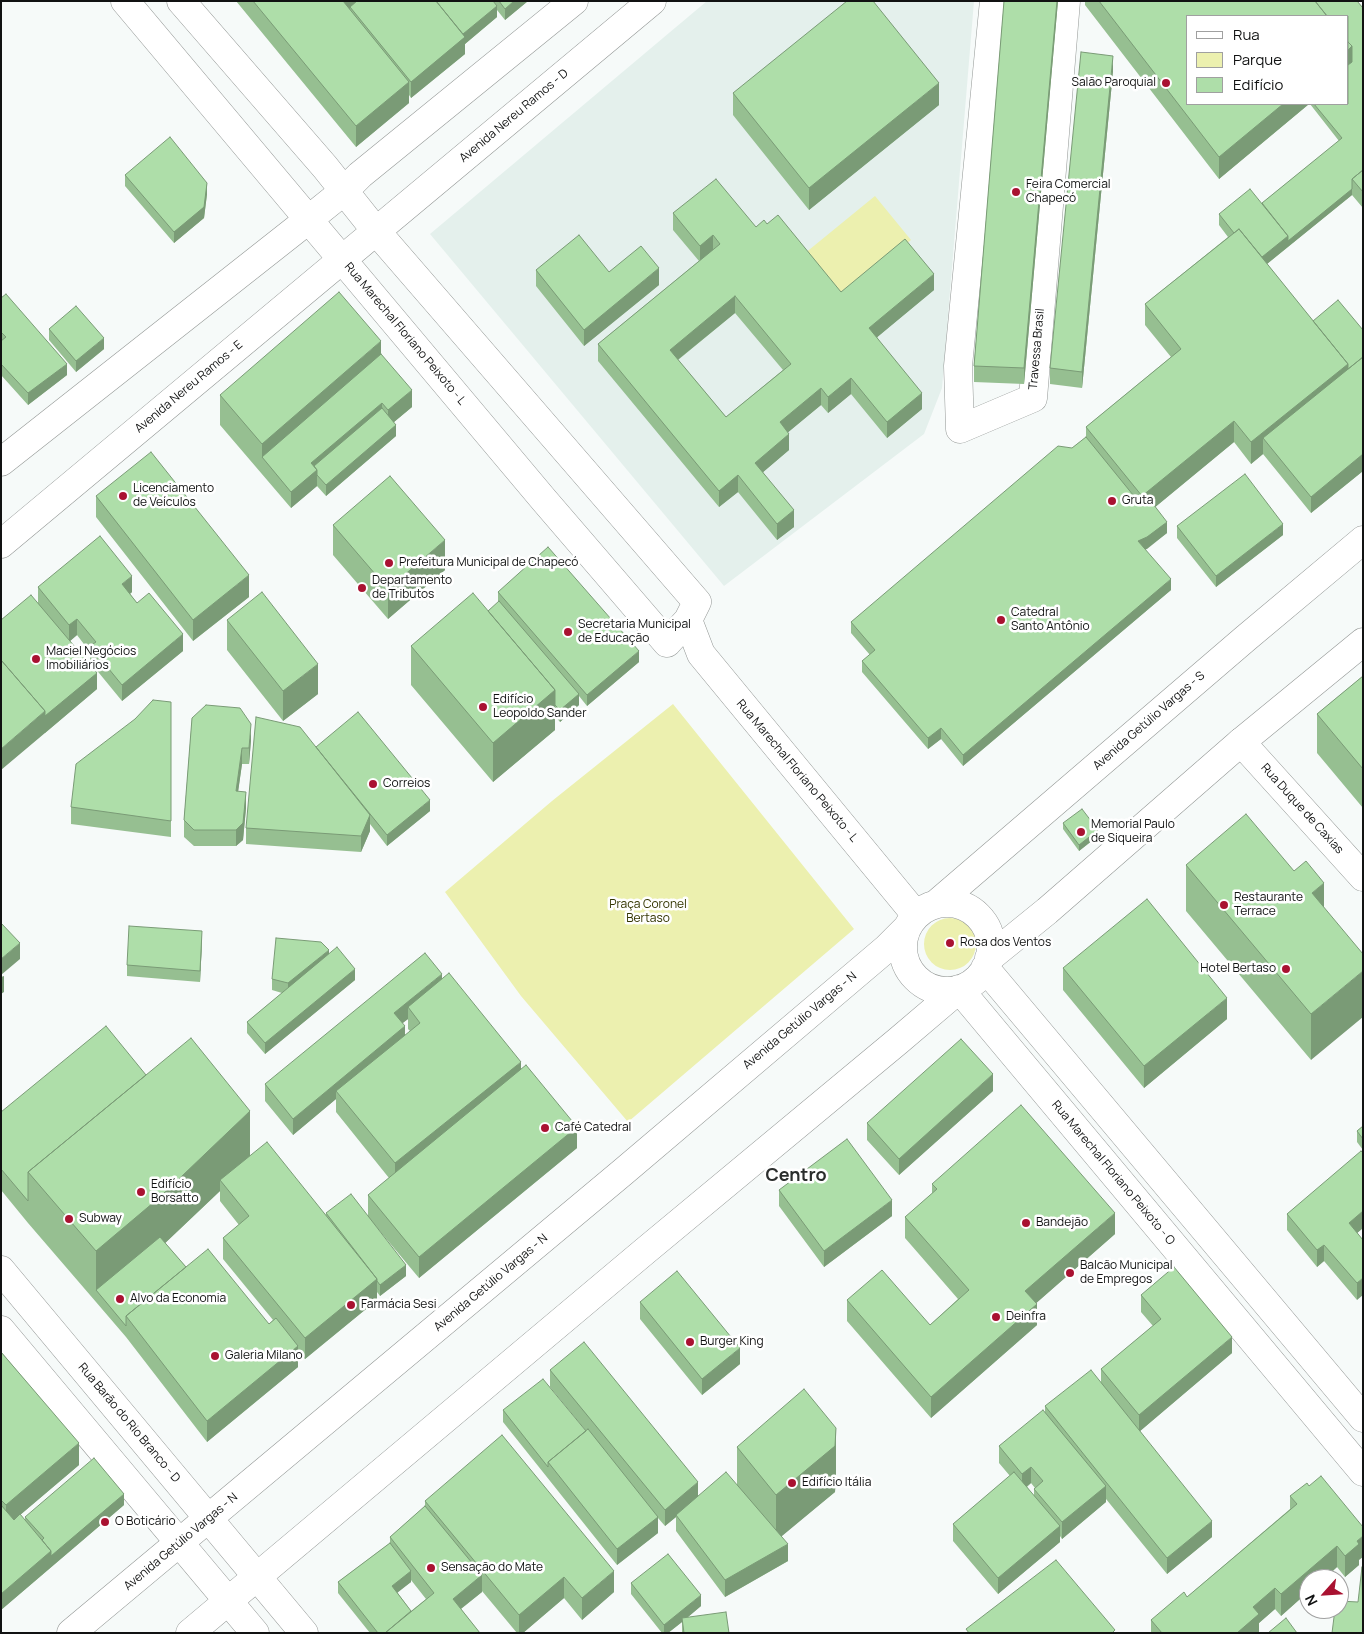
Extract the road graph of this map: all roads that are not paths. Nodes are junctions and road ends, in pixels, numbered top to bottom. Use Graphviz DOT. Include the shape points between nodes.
graph roads {
  1 [pos="126,1"];
  2 [pos="181,1"];
  3 [pos="574,1"];
  4 [pos="652,1"];
  5 [pos="994,1"];
  6 [pos="1066,1"];
  7 [pos="344,190"];
  8 [pos="308,220"];
  9 [pos="376,231"];
  10 [pos="342,259"];
  11 [pos="1,462"];
  12 [pos="1363,540"];
  13 [pos="1,544"];
  14 [pos="688,620"];
  15 [pos="1363,642"];
  16 [pos="1241,742"];
  17 [pos="1363,877"];
  18 [pos="920,916"];
  19 [pos="987,963"];
  20 [pos="959,989"];
  21 [pos="1,1270"];
  22 [pos="1,1330"];
  23 [pos="1363,1418"];
  24 [pos="1363,1472"];
  25 [pos="209,1519"];
  26 [pos="180,1543"];
  27 [pos="257,1577"];
  28 [pos="228,1601"];
  29 [pos="71,1633"];
  30 [pos="190,1633"];
  31 [pos="255,1633"];
  32 [pos="304,1633"];
  1 -- 8 [label="street, Rua Marechal Floriano Peixoto - L"];
  2 -- 7 [label="street, Rua Marechal Floriano Peixoto - L"];
  3 -- 7 [label="street"];
  4 -- 9 [label="street, Avenida Nereu Ramos - D"];
  5 -- 6 [label="street, Travessa Brasil" via="958,366 960,429 1033,398"];
  7 -- 8 [label="street"];
  7 -- 9 [label="street, Rua Marechal Floriano Peixoto - L"];
  8 -- 10 [label="street, Rua Marechal Floriano Peixoto - L"];
  8 -- 11 [label="street"];
  9 -- 10 [label="street, Avenida Nereu Ramos - E"];
  9 -- 14 [label="street, Rua Marechal Floriano Peixoto - L" via="697,602"];
  10 -- 13 [label="street, Avenida Nereu Ramos - E"];
  10 -- 14 [label="street, Rua Marechal Floriano Peixoto - L" via="667,643"];
  12 -- 18 [label="street, Avenida Getúlio Vargas - S"];
  14 -- 18 [label="street, Rua Marechal Floriano Peixoto - L" via="701,654"];
  15 -- 16 [label="street"];
  16 -- 17 [label="street, Rua Duque de Caxias"];
  16 -- 19 [label="street"];
  18 -- 19 [label="street" via="947,903 969,909 978,916 989,936"];
  18 -- 20 [label="street" via="903,942 903,956 909,969 930,988 944,991"];
  18 -- 25 [label="street, Avenida Getúlio Vargas - N" via="887,948 623,1172"];
  19 -- 20 [label="street" via="973,982"];
  19 -- 23 [label="street"];
  20 -- 24 [label="street, Rua Marechal Floriano Peixoto - O"];
  20 -- 27 [label="street"];
  21 -- 25 [label="street, Rua Barão do Rio Branco - D"];
  22 -- 26 [label="street"];
  25 -- 26 [label="street, Avenida Getúlio Vargas - N"];
  25 -- 27 [label="street, Rua Barão do Rio Branco - D"];
  26 -- 28 [label="street"];
  26 -- 29 [label="street, Avenida Getúlio Vargas - N"];
  27 -- 28 [label="street"];
  27 -- 32 [label="street, Rua Barão do Rio Branco - D"];
  28 -- 30 [label="street"];
  28 -- 31 [label="street"];
}
